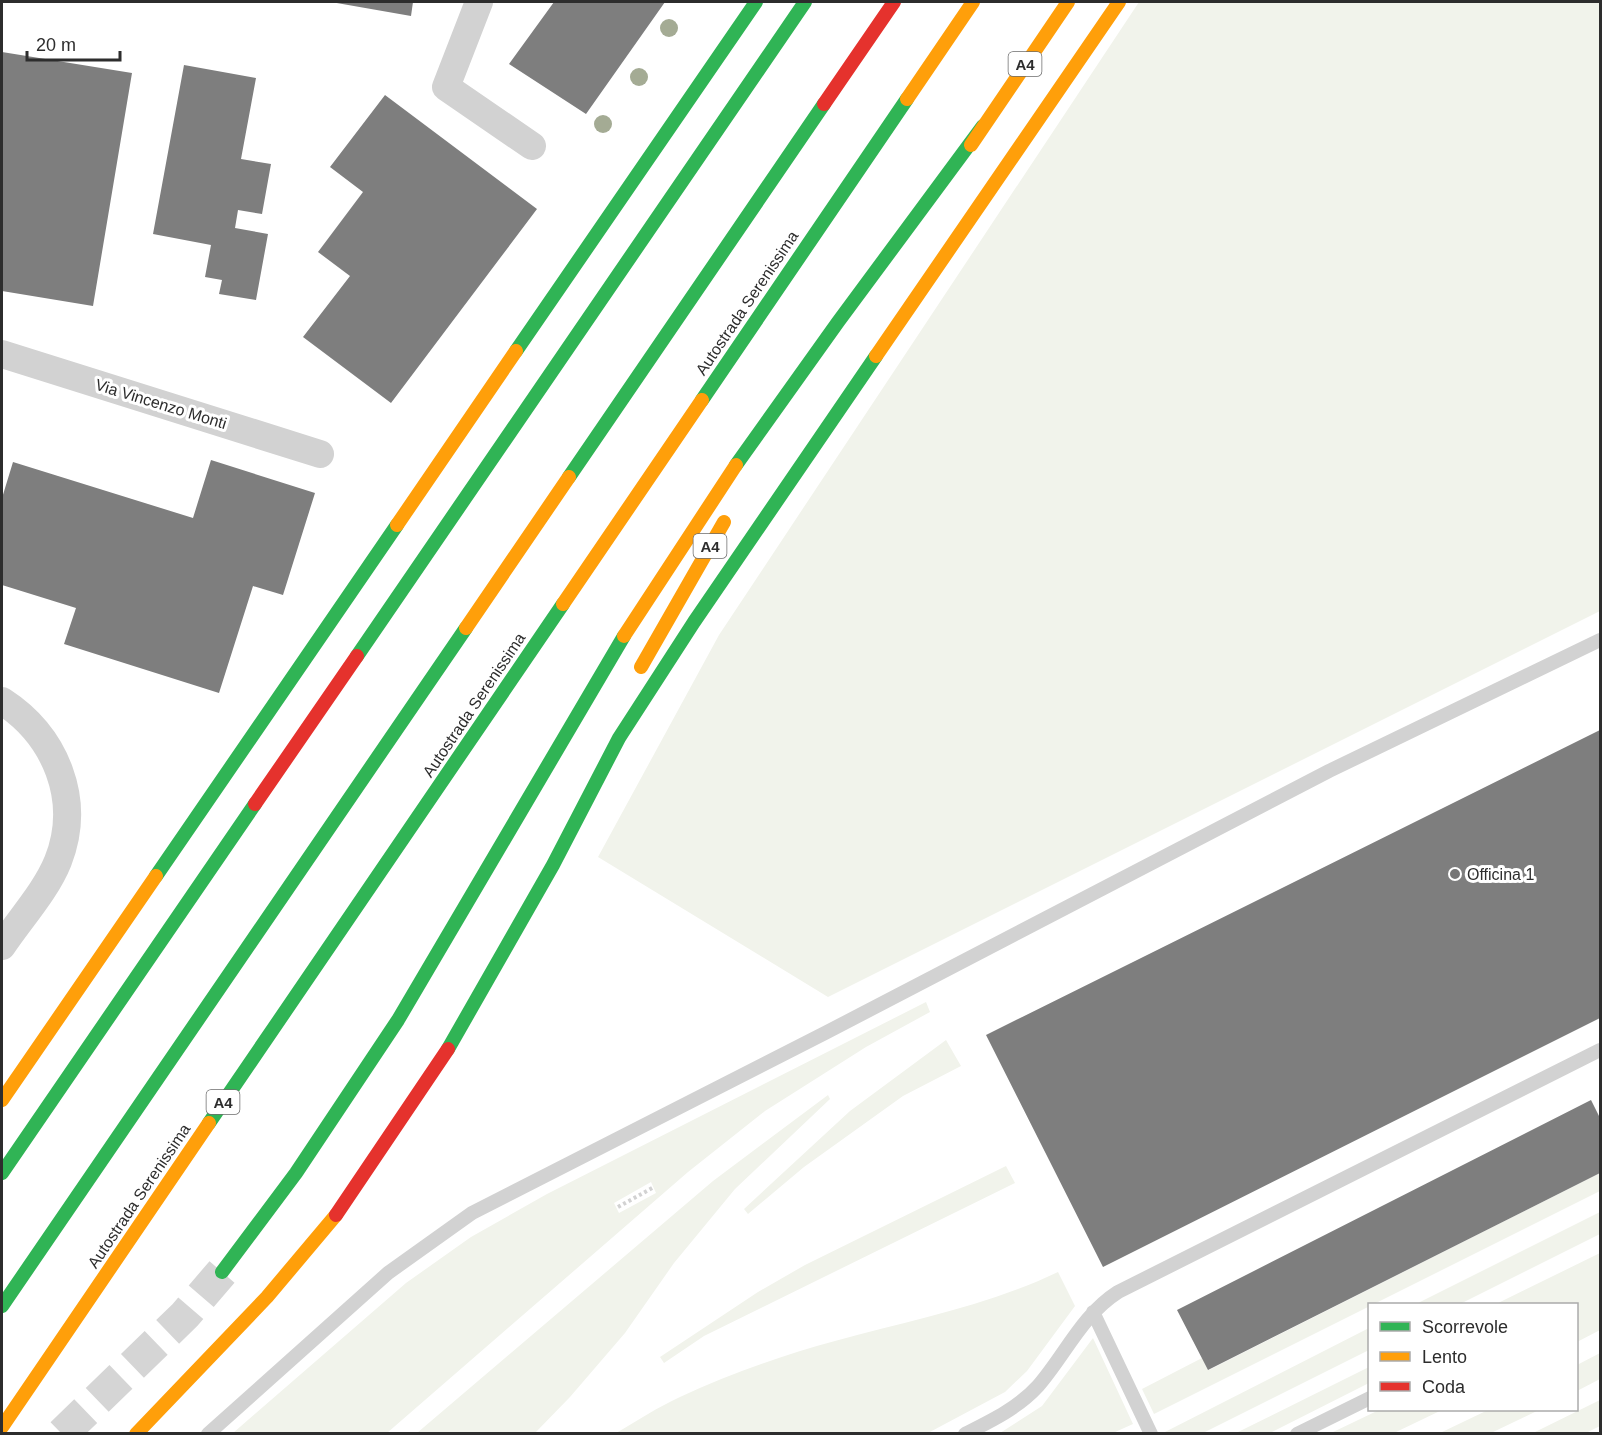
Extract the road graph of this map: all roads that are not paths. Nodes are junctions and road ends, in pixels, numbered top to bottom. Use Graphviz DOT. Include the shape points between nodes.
graph roads {
  1 [pos="479,2"];
  2 [pos="756,2"];
  3 [pos="805,2"];
  4 [pos="894,2"];
  5 [pos="973,2"];
  6 [pos="1068,2"];
  7 [pos="1119,2"];
  8 [pos="983,126"];
  9 [pos="532,146"];
  10 [pos="867,306"];
  11 [pos="2,354"];
  12 [pos="320,454"];
  13 [pos="729,514"];
  14 [pos="1600,640"];
  15 [pos="631,685"];
  16 [pos="2,701"];
  17 [pos="530,875"];
  18 [pos="2,946"];
  19 [pos="480,991"];
  20 [pos="1600,1050"];
  21 [pos="2,1100"];
  22 [pos="2,1173"];
  23 [pos="222,1272"];
  24 [pos="2,1305"];
  25 [pos="1093,1312"];
  26 [pos="1368,1399"];
  27 [pos="2,1427"];
  28 [pos="136,1434"];
  29 [pos="208,1434"];
  30 [pos="965,1434"];
  31 [pos="1151,1434"];
  32 [pos="1297,1434"];
  1 -- 9 [label="street" via="446,87"];
  2 -- 21 [label="highway"];
  3 -- 22 [label="highway"];
  4 -- 24 [label="highway"];
  5 -- 27 [label="highway, Autostrada Serenissima / A4"];
  6 -- 8 [label="highway, A4"];
  7 -- 19 [label="highway" via="646,695"];
  8 -- 10 [label="highway, A4"];
  8 -- 23 [label="highway" via="841,315 648,598 569,724 445,944 376,1056 304,1164"];
  11 -- 12 [label="street, Via Vincenzo Monti"];
  13 -- 15 [label="highway, A4"];
  14 -- 29 [label="lane" via="1329,771 472,1213 388,1273"];
  16 -- 18 [label="street" via="31,725 50,750 62,777 68,807 57,863"];
  17 -- 19 [label="highway"];
  19 -- 28 [label="highway" via="436,1070 333,1220 267,1297"];
  20 -- 25 [label="lane" via="1118,1292"];
  25 -- 30 [label="lane" via="1036,1388 1006,1412"];
  25 -- 31 [label="lane"];
  26 -- 32 [label="lane"];
}
